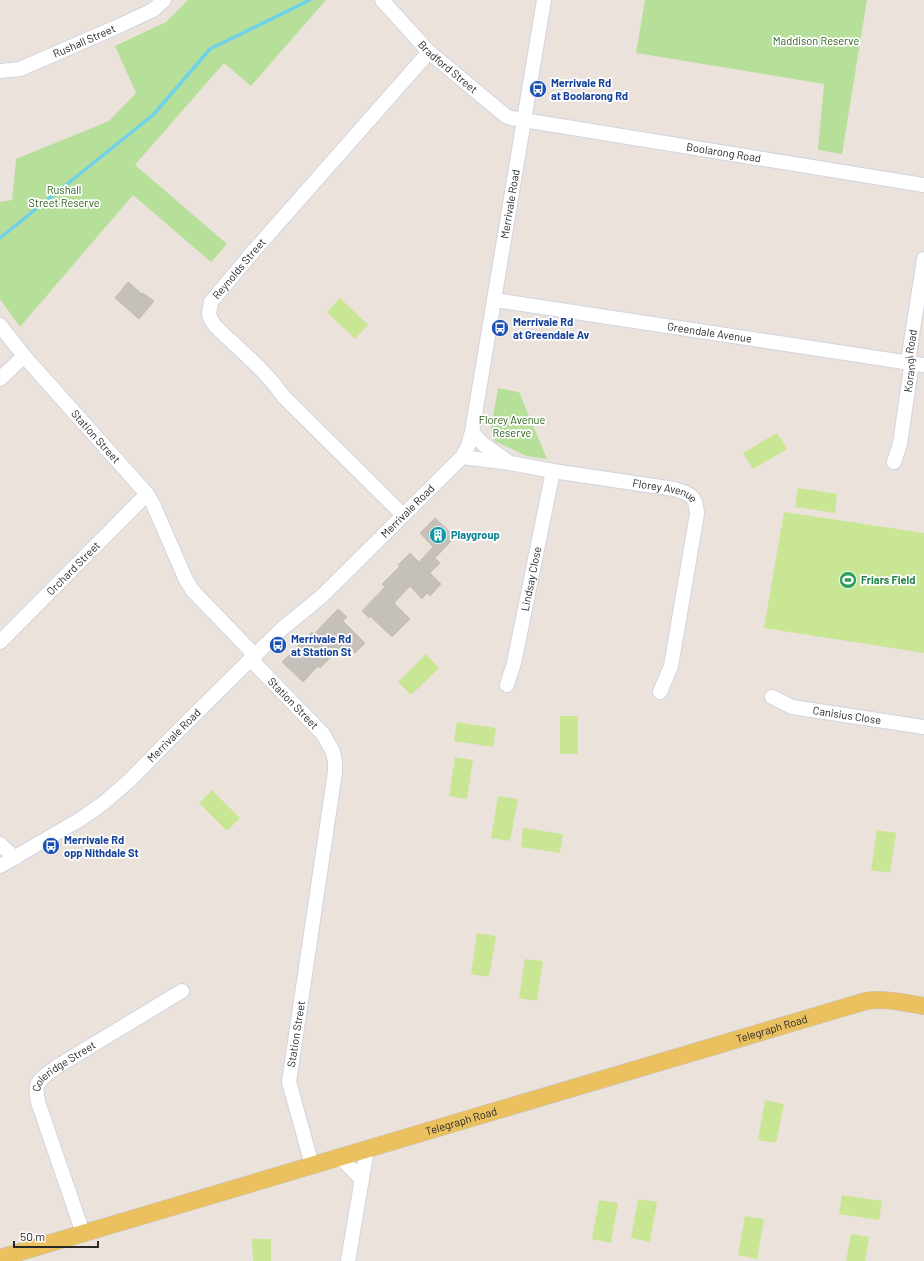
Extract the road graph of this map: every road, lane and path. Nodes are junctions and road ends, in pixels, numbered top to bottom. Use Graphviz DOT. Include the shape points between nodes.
graph roads {
  1 [pos="164,0"];
  2 [pos="382,0"];
  3 [pos="544,0"];
  4 [pos="429,52"];
  5 [pos="0,71"];
  6 [pos="524,121"];
  7 [pos="924,185"];
  8 [pos="924,259"];
  9 [pos="495,300"];
  10 [pos="0,325"];
  11 [pos="24,356"];
  12 [pos="917,364"];
  13 [pos="0,379"];
  14 [pos="472,432"];
  15 [pos="462,457"];
  16 [pos="894,462"];
  17 [pos="510,463"];
  18 [pos="553,471"];
  19 [pos="147,494"];
  20 [pos="404,515"];
  21 [pos="0,642"];
  22 [pos="253,657"];
  23 [pos="507,685"];
  24 [pos="660,692"];
  25 [pos="772,697"];
  26 [pos="924,727"];
  27 [pos="0,844"];
  28 [pos="15,858"];
  29 [pos="0,866"];
  30 [pos="182,991"];
  31 [pos="924,1006"];
  32 [pos="367,1149"];
  33 [pos="340,1157"];
  34 [pos="312,1165"];
  35 [pos="362,1180"];
  36 [pos="83,1233"];
  37 [pos="0,1258"];
  38 [pos="348,1261"];
  1 -- 5 [label="street, Rushall Street" via="153,10 107,31 20,68"];
  2 -- 4 [label="street, Bradford Street"];
  3 -- 6 [label="street, Merrivale Road"];
  4 -- 6 [label="street, Bradford Street" via="506,116"];
  4 -- 20 [label="street, Reynolds Street" via="251,254 211,302 209,314 216,327"];
  6 -- 7 [label="street, Boolarong Road"];
  6 -- 9 [label="street, Merrivale Road"];
  8 -- 12 [label="street, Korangi Road" via="910,355"];
  9 -- 12 [label="street, Greendale Avenue"];
  9 -- 14 [label="street, Merrivale Road"];
  10 -- 11 [label="street, Station Street"];
  11 -- 13 [label="street"];
  11 -- 19 [label="street, Station Street"];
  12 -- 16 [label="street, Korangi Road" via="911,368 900,444"];
  14 -- 15 [label="street, Merrivale Road"];
  14 -- 17 [label="street, Florey Avenue" via="483,444"];
  15 -- 17 [label="street, Florey Avenue"];
  15 -- 20 [label="street, Merrivale Road"];
  17 -- 18 [label="street, Florey Avenue"];
  18 -- 23 [label="street, Lindsay Close" via="514,663"];
  18 -- 24 [label="street, Florey Avenue" via="674,489 687,493 694,500 697,514 671,666"];
  19 -- 21 [label="street, Orchard Street"];
  19 -- 22 [label="street, Station Street" via="193,591 249,649"];
  20 -- 22 [label="street, Merrivale Road" via="322,596"];
  22 -- 28 [label="street, Merrivale Road" via="130,780 101,805"];
  22 -- 34 [label="street, Station Street" via="256,665 324,734 335,762 289,1082"];
  25 -- 26 [label="street, Canisius Close" via="792,707"];
  27 -- 28 [label="street"];
  28 -- 29 [label="street, Merrivale Road"];
  30 -- 36 [label="street, Coleridge Street" via="58,1066 37,1085 38,1102"];
  31 -- 32 [label="main road, Telegraph Road" via="873,1000"];
  32 -- 33 [label="main road, Telegraph Road"];
  32 -- 35 [label="street"];
  33 -- 34 [label="main road, Telegraph Road"];
  33 -- 35 [label="street"];
  34 -- 36 [label="main road, Telegraph Road"];
  35 -- 38 [label="street"];
  36 -- 37 [label="main road, Telegraph Road"];
}
